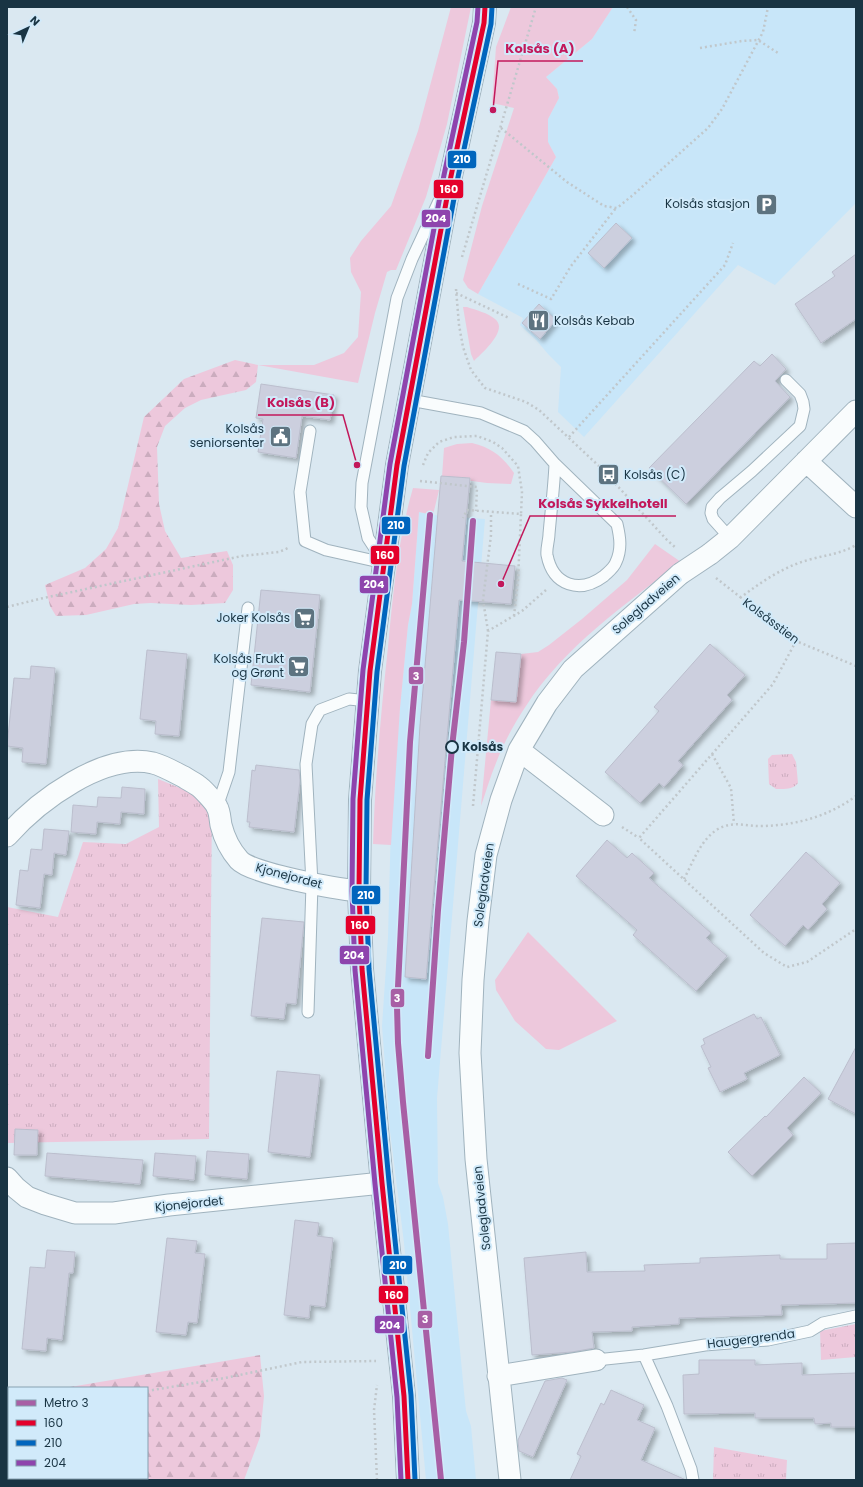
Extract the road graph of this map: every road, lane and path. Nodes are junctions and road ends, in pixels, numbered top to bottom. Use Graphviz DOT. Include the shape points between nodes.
graph roads {
  1 [pos="536,7"];
  2 [pos="627,7"];
  3 [pos="768,7"];
  4 [pos="486,12"];
  5 [pos="634,34"];
  6 [pos="758,40"];
  7 [pos="700,48"];
  8 [pos="778,53"];
  9 [pos="501,128"];
  10 [pos="451,176"];
  11 [pos="616,208"];
  12 [pos="733,243"];
  13 [pos="460,264"];
  14 [pos="518,284"];
  15 [pos="457,285"];
  16 [pos="456,293"];
  17 [pos="509,318"];
  18 [pos="786,380"];
  19 [pos="410,400"];
  20 [pos="856,411"];
  21 [pos="310,431"];
  22 [pos="569,437"];
  23 [pos="806,461"];
  24 [pos="555,464"];
  25 [pos="421,468"];
  26 [pos="421,475"];
  27 [pos="856,507"];
  28 [pos="476,511"];
  29 [pos="491,512"];
  30 [pos="521,514"];
  31 [pos="463,518"];
  32 [pos="730,538"];
  33 [pos="305,541"];
  34 [pos="856,545"];
  35 [pos="680,551"];
  36 [pos="384,563"];
  37 [pos="714,577"];
  38 [pos="740,598"];
  39 [pos="7,606"];
  40 [pos="248,608"];
  41 [pos="514,616"];
  42 [pos="488,631"];
  43 [pos="796,641"];
  44 [pos="856,666"];
  45 [pos="368,701"];
  46 [pos="519,750"];
  47 [pos="712,754"];
  48 [pos="856,796"];
  49 [pos="217,807"];
  50 [pos="603,815"];
  51 [pos="734,824"];
  52 [pos="7,836"];
  53 [pos="684,879"];
  54 [pos="312,884"];
  55 [pos="359,891"];
  56 [pos="856,929"];
  57 [pos="308,1012"];
  58 [pos="7,1178"];
  59 [pos="382,1183"];
  60 [pos="856,1316"];
  61 [pos="644,1355"];
  62 [pos="596,1360"];
  63 [pos="379,1361"];
  64 [pos="498,1376"];
  65 [pos="377,1383"];
  66 [pos="148,1391"];
  67 [pos="377,1480"];
  68 [pos="408,1480"];
  69 [pos="510,1480"];
  70 [pos="692,1480"];
  1 -- 9 [label="path"];
  2 -- 5 [label="path" via="636,20"];
  3 -- 6 [label="path" via="763,32"];
  4 -- 10 [label="main road"];
  6 -- 7 [label="path"];
  6 -- 8 [label="path"];
  6 -- 11 [label="path" via="722,109 708,128"];
  9 -- 11 [label="path" via="567,182 604,206"];
  9 -- 13 [label="path"];
  10 -- 19 [label="main road"];
  10 -- 36 [label="lane" via="412,259 397,298 362,482 361,507 368,538"];
  11 -- 14 [label="path" via="571,266 551,298"];
  12 -- 22 [label="path" via="725,265"];
  15 -- 16 [label="path"];
  16 -- 17 [label="path"];
  16 -- 22 [label="path" via="462,340 471,370 485,388 526,402 539,410"];
  18 -- 32 [label="lane" via="800,394 803,402 800,426 712,507 710,513 713,519"];
  19 -- 24 [label="lane" via="481,413 524,431"];
  19 -- 36 [label="main road" via="397,465"];
  20 -- 23 [label="street, Solegladveien"];
  21 -- 33 [label="lane" via="300,492"];
  22 -- 35 [label="path" via="601,468 666,540"];
  23 -- 27 [label="street"];
  23 -- 32 [label="street, Solegladveien"];
  24 -- 24 [label="lane" via="547,554 553,571 565,584 584,586 597,581 616,564 620,551 617,524"];
  25 -- 30 [label="path" via="428,453 439,442 454,437 477,436 493,442 518,466 522,492"];
  26 -- 28 [label="path" via="420,482 477,487"];
  28 -- 29 [label="path"];
  28 -- 31 [label="path" via="467,510"];
  29 -- 30 [label="path"];
  29 -- 42 [label="path" via="491,535 483,600"];
  30 -- 41 [label="path"];
  32 -- 46 [label="street, Solegladveien, bridge" via="680,574 573,669 547,702"];
  33 -- 36 [label="lane" via="326,550"];
  33 -- 39 [label="path" via="279,552 242,556"];
  34 -- 38 [label="path" via="845,551 788,567"];
  36 -- 45 [label="main road"];
  37 -- 38 [label="path, Kolsåsstien"];
  38 -- 43 [label="path, Kolsåsstien"];
  40 -- 49 [label="lane" via="229,772"];
  43 -- 44 [label="path, Kolsåsstien"];
  43 -- 47 [label="path" via="773,684"];
  45 -- 54 [label="lane" via="348,699 320,710 312,724 306,764"];
  45 -- 55 [label="main road" via="360,800"];
  46 -- 50 [label="street"];
  46 -- 64 [label="street, Solegladveien" via="501,800 486,855 473,980 470,1053 476,1159"];
  47 -- 51 [label="path" via="731,788"];
  47 -- 53 [label="path" via="639,838"];
  48 -- 51 [label="path" via="824,815 802,821 763,826"];
  49 -- 52 [label="street, Kjonejordet" via="198,785 171,770 153,763 121,763 101,769 61,788 36,807"];
  49 -- 54 [label="street, Kjonejordet" via="226,839 240,861 257,869"];
  51 -- 53 [label="path" via="718,829 708,837"];
  53 -- 56 [label="path" via="764,953 787,967 807,962"];
  54 -- 55 [label="street, Kjonejordet"];
  54 -- 57 [label="lane"];
  55 -- 59 [label="main road" via="362,969"];
  58 -- 59 [label="street, Kjonejordet" via="27,1197 75,1214 114,1213"];
  59 -- 68 [label="main road" via="404,1396"];
  60 -- 61 [label="lane, Haugergrenda" via="823,1323 810,1331 768,1340 705,1345"];
  61 -- 62 [label="lane, Haugergrenda"];
  61 -- 70 [label="lane" via="667,1406"];
  62 -- 64 [label="street, Haugergrenda"];
  63 -- 66 [label="path" via="302,1362"];
  64 -- 69 [label="street, Solegladveien"];
  65 -- 67 [label="path" via="374,1410"];
}
